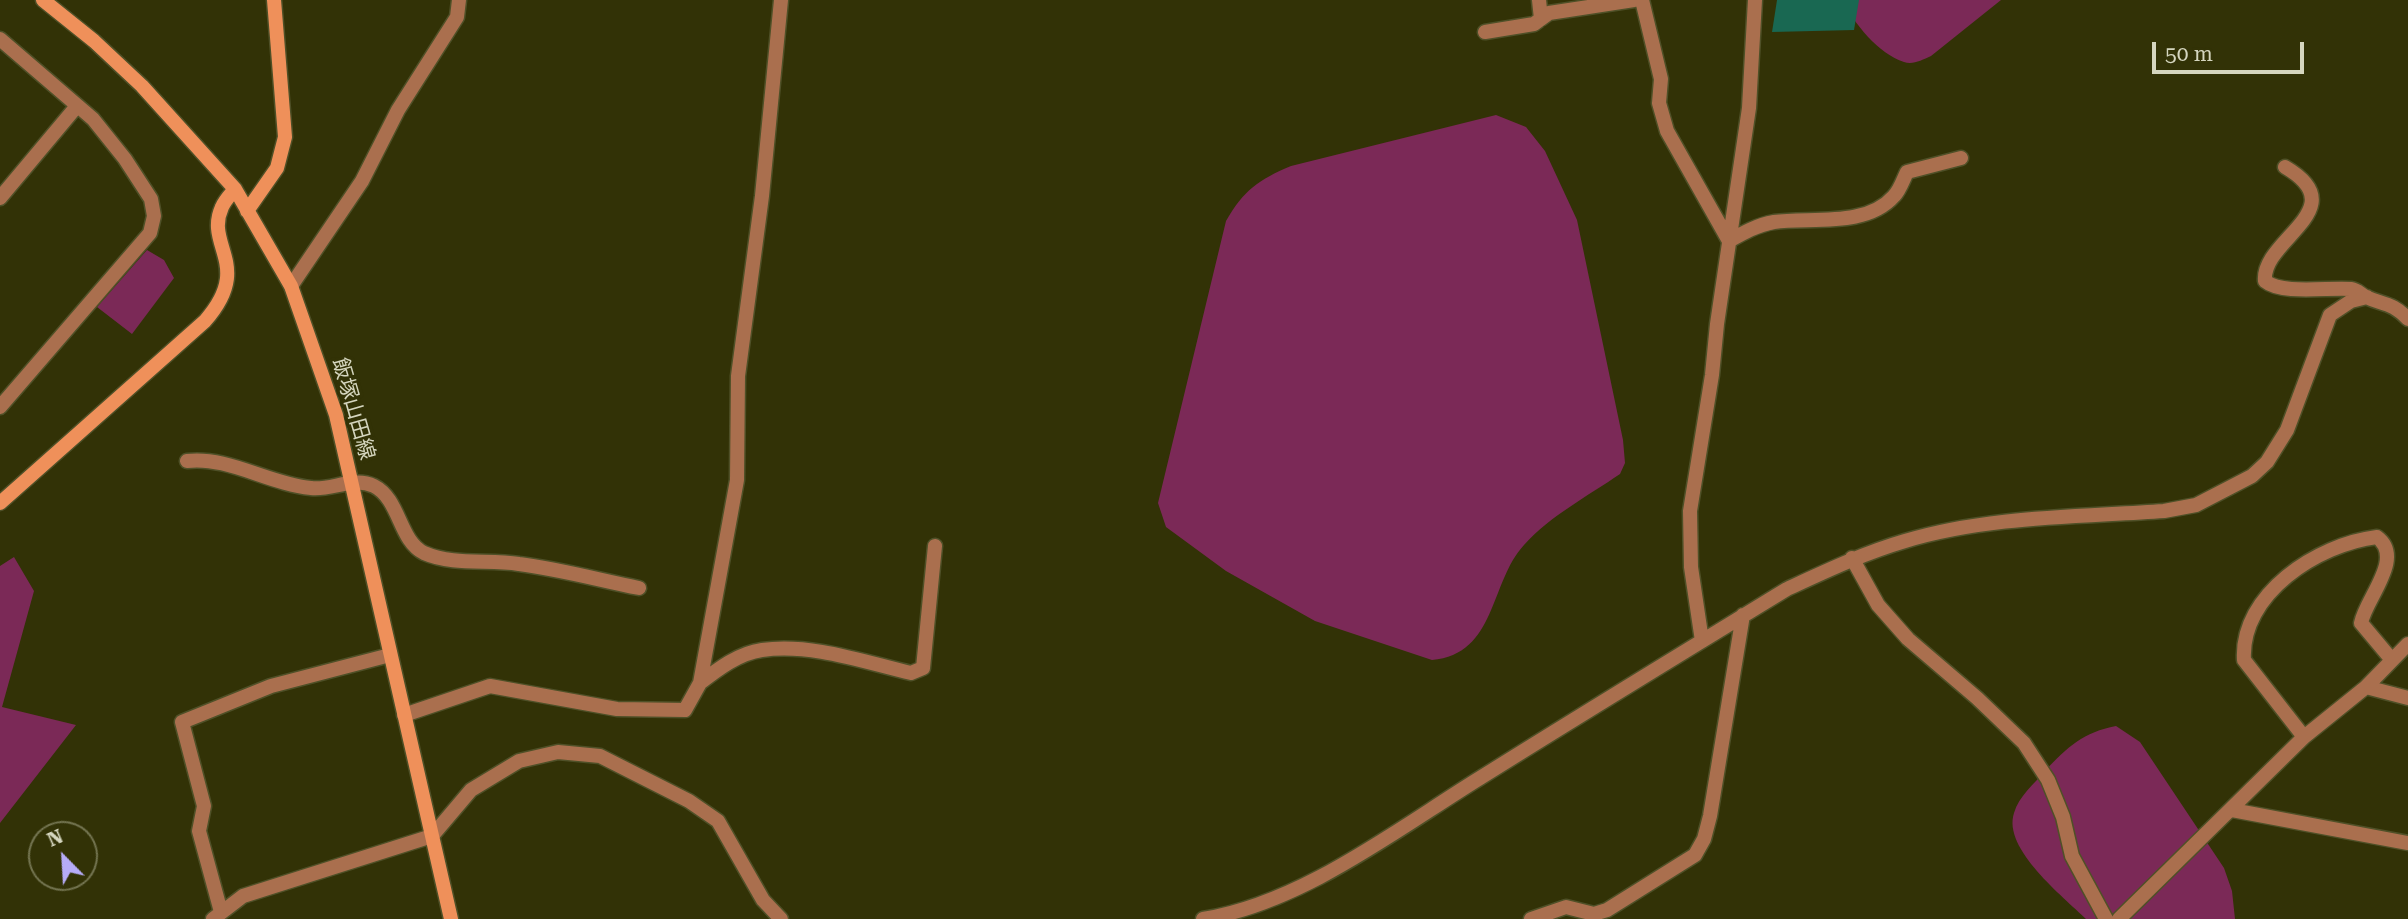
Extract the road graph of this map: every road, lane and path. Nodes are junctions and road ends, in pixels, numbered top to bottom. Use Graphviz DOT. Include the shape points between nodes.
graph roads {
  1 [pos="43,0"];
  2 [pos="274,0"];
  3 [pos="459,0"];
  4 [pos="781,0"];
  5 [pos="1539,0"];
  6 [pos="1634,0"];
  7 [pos="1642,0"];
  8 [pos="1755,0"];
  9 [pos="1541,19"];
  10 [pos="1485,32"];
  11 [pos="0,39"];
  12 [pos="77,106"];
  13 [pos="1961,158"];
  14 [pos="2285,167"];
  15 [pos="235,189"];
  16 [pos="0,198"];
  17 [pos="247,211"];
  18 [pos="1729,241"];
  19 [pos="291,286"];
  20 [pos="2367,298"];
  21 [pos="2408,319"];
  22 [pos="0,407"];
  23 [pos="187,461"];
  24 [pos="351,483"];
  25 [pos="0,503"];
  26 [pos="935,546"];
  27 [pos="1852,558"];
  28 [pos="639,587"];
  29 [pos="1743,615"];
  30 [pos="1702,641"];
  31 [pos="2408,645"];
  32 [pos="390,655"];
  33 [pos="2392,660"];
  34 [pos="700,683"];
  35 [pos="2365,687"];
  36 [pos="2408,698"];
  37 [pos="404,715"];
  38 [pos="2304,737"];
  39 [pos="2232,810"];
  40 [pos="432,836"];
  41 [pos="2408,843"];
  42 [pos="217,915"];
  43 [pos="2126,918"];
  44 [pos="451,919"];
  45 [pos="781,919"];
  46 [pos="1203,919"];
  47 [pos="1531,919"];
  48 [pos="2106,919"];
  1 -- 15 [label="main road, 飯塚山田線" via="142,86"];
  2 -- 17 [label="main road" via="285,137 277,168"];
  3 -- 19 [label="street" via="457,17 398,110 362,181"];
  4 -- 34 [label="street" via="738,376 737,480"];
  5 -- 9 [label="street"];
  6 -- 9 [label="street" via="1549,13"];
  7 -- 18 [label="street" via="1661,79 1659,103 1667,131"];
  8 -- 18 [label="street" via="1749,108"];
  9 -- 10 [label="street" via="1513,30"];
  11 -- 12 [label="street"];
  12 -- 16 [label="street"];
  12 -- 22 [label="street" via="125,159 151,199 150,233"];
  13 -- 18 [label="street" via="1907,172 1894,196 1879,208 1849,218 1774,222"];
  14 -- 20 [label="street" via="2308,187 2309,217 2272,256 2264,270 2265,281 2292,288 2355,289"];
  15 -- 17 [label="main road, 飯塚山田線"];
  15 -- 25 [label="main road" via="221,208 219,228 228,262 222,302"];
  17 -- 19 [label="main road, 飯塚山田線"];
  18 -- 30 [label="street" via="1690,511 1691,567"];
  19 -- 24 [label="main road, 飯塚山田線" via="337,415"];
  20 -- 21 [label="street" via="2386,301"];
  20 -- 27 [label="street" via="2351,301 2330,315 2287,430 2267,462 2252,476 2196,505 1966,528"];
  23 -- 24 [label="street" via="208,458 269,481 314,489"];
  24 -- 28 [label="street" via="374,486 392,503 422,552 449,560 517,563"];
  24 -- 32 [label="main road, 飯塚山田線"];
  26 -- 34 [label="street" via="923,668 911,673 823,653 760,650 738,657"];
  27 -- 29 [label="street"];
  27 -- 48 [label="street" via="1878,605 1908,639 2024,743 2048,779 2072,856"];
  29 -- 30 [label="street"];
  29 -- 47 [label="street" via="1710,816 1695,855 1607,909 1594,914 1566,907"];
  30 -- 46 [label="street" via="1283,896 1235,914"];
  31 -- 33 [label="street"];
  32 -- 37 [label="main road, 飯塚山田線"];
  32 -- 42 [label="street" via="271,687 182,722 204,806 199,831"];
  33 -- 35 [label="street"];
  33 -- 38 [label="street" via="2361,623 2388,554 2377,537 2314,559 2276,584 2243,644 2244,660"];
  34 -- 37 [label="street" via="685,710 617,709 490,686"];
  35 -- 36 [label="street"];
  35 -- 38 [label="street"];
  37 -- 40 [label="main road, 飯塚山田線"];
  38 -- 39 [label="street"];
  39 -- 41 [label="street"];
  39 -- 43 [label="street"];
  40 -- 42 [label="street" via="243,896"];
  40 -- 44 [label="main road, 飯塚山田線"];
  40 -- 45 [label="street" via="471,790 519,761 558,752 600,756 689,801 718,821 763,900"];
}
